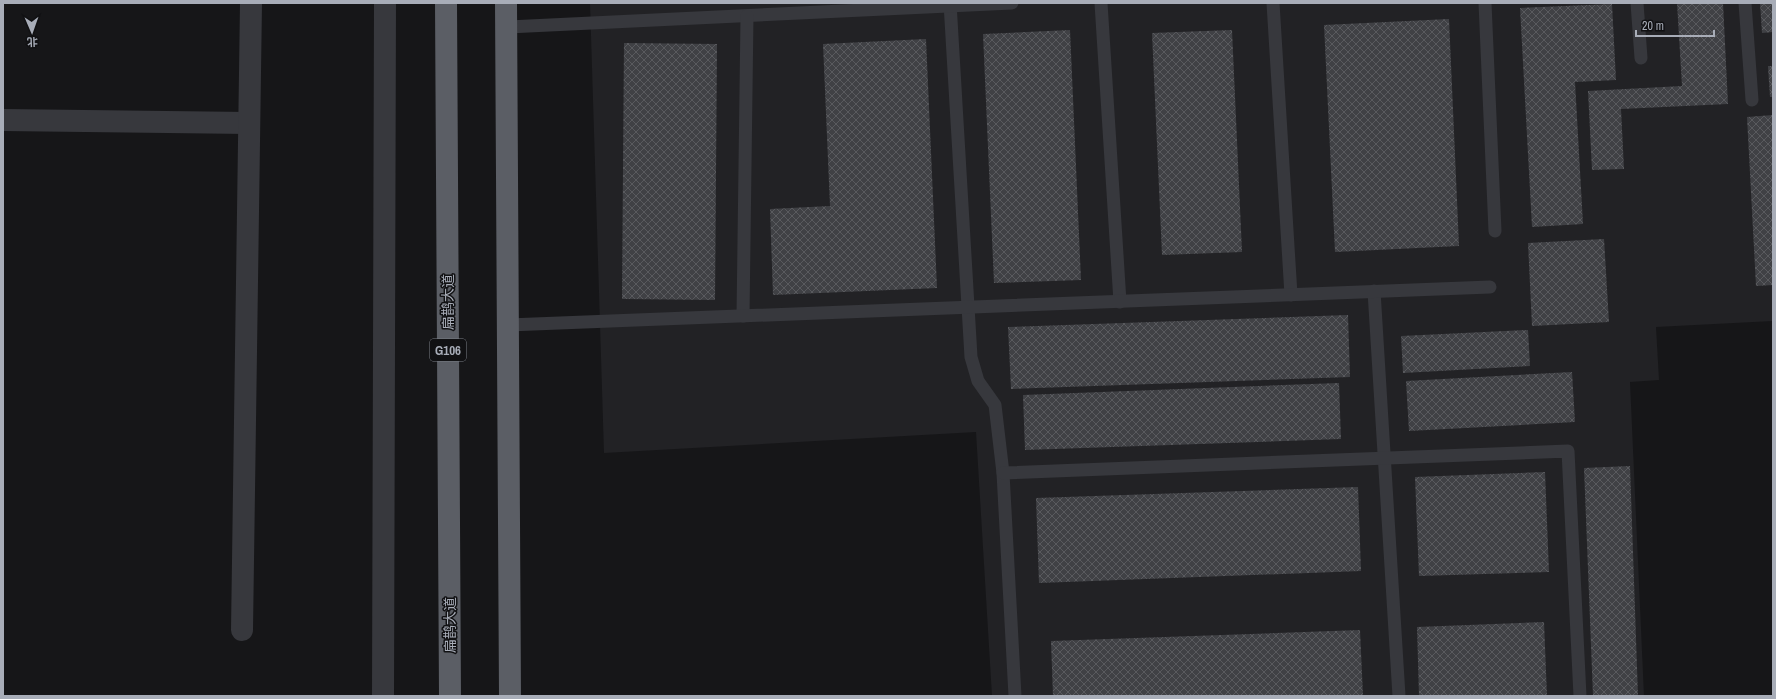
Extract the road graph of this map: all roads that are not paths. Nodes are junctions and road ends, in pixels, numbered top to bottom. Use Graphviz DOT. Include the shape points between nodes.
graph roads {
  1 [pos="251,3"];
  2 [pos="385,3"];
  3 [pos="446,3"];
  4 [pos="506,3"];
  5 [pos="1012,3"];
  6 [pos="1101,3"];
  7 [pos="1273,3"];
  8 [pos="1485,3"];
  9 [pos="1637,3"];
  10 [pos="1745,3"];
  11 [pos="950,4"];
  12 [pos="747,16"];
  13 [pos="506,27"];
  14 [pos="1641,58"];
  15 [pos="1752,100"];
  16 [pos="3,120"];
  17 [pos="249,123"];
  18 [pos="1495,231"];
  19 [pos="1490,287"];
  20 [pos="1374,291"];
  21 [pos="1291,295"];
  22 [pos="1120,302"];
  23 [pos="967,308"];
  24 [pos="743,316"];
  25 [pos="508,326"];
  26 [pos="1385,458"];
  27 [pos="1003,473"];
  28 [pos="242,630"];
  29 [pos="383,696"];
  30 [pos="450,696"];
  31 [pos="510,696"];
  32 [pos="1015,696"];
  33 [pos="1399,696"];
  34 [pos="1580,696"];
  1 -- 17 [label="street"];
  2 -- 29 [label="street"];
  3 -- 30 [label="highway, 扁鹊大道 / G106"];
  4 -- 13 [label="highway"];
  5 -- 11 [label="lane"];
  6 -- 22 [label="lane"];
  7 -- 21 [label="lane"];
  8 -- 18 [label="lane"];
  9 -- 14 [label="lane"];
  10 -- 15 [label="lane"];
  11 -- 12 [label="lane"];
  11 -- 23 [label="lane"];
  12 -- 13 [label="lane"];
  12 -- 24 [label="lane"];
  13 -- 25 [label="highway"];
  16 -- 17 [label="street"];
  17 -- 28 [label="street"];
  19 -- 20 [label="lane"];
  20 -- 21 [label="lane"];
  20 -- 26 [label="lane"];
  21 -- 22 [label="lane"];
  22 -- 23 [label="lane"];
  23 -- 24 [label="lane"];
  23 -- 27 [label="lane" via="971,357 978,381 995,405"];
  24 -- 25 [label="lane"];
  25 -- 31 [label="highway"];
  26 -- 27 [label="lane"];
  26 -- 33 [label="lane"];
  26 -- 34 [label="lane" via="1568,451"];
  27 -- 32 [label="lane"];
}
